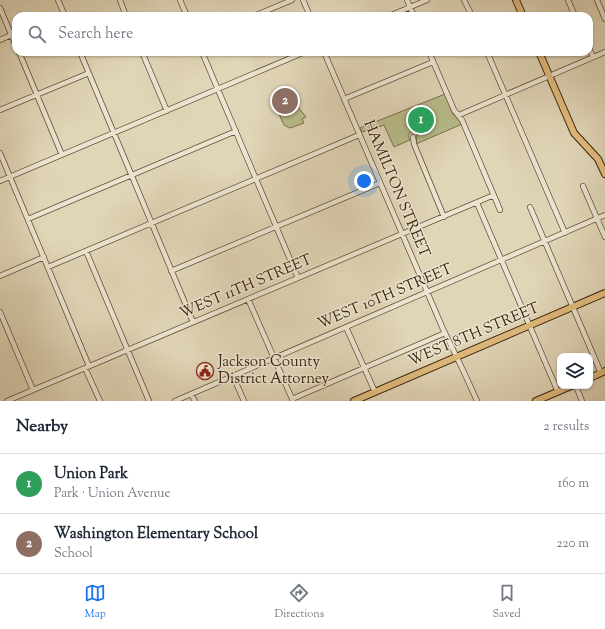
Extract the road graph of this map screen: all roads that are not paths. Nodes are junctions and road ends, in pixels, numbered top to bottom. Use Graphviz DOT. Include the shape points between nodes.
graph roads {
  1 [pos="58,0"];
  2 [pos="120,0"];
  3 [pos="180,0"];
  4 [pos="292,0"];
  5 [pos="303,0"];
  6 [pos="407,0"];
  7 [pos="427,0"];
  8 [pos="464,0"];
  9 [pos="516,0"];
  10 [pos="568,0"];
  11 [pos="597,0"];
  12 [pos="410,7"];
  13 [pos="0,8"];
  14 [pos="63,12"];
  15 [pos="124,12"];
  16 [pos="185,12"];
  17 [pos="264,12"];
  18 [pos="308,12"];
  19 [pos="398,12"];
  20 [pos="412,12"];
  21 [pos="470,12"];
  22 [pos="521,12"];
  23 [pos="573,12"];
  24 [pos="605,19"];
  25 [pos="12,30"];
  26 [pos="12,35"];
  27 [pos="0,40"];
  28 [pos="605,53"];
  29 [pos="21,56"];
  30 [pos="82,56"];
  31 [pos="144,56"];
  32 [pos="204,56"];
  33 [pos="295,56"];
  34 [pos="326,56"];
  35 [pos="431,56"];
  36 [pos="490,56"];
  37 [pos="541,56"];
  38 [pos="593,57"];
  39 [pos="433,62"];
  40 [pos="89,73"];
  41 [pos="549,76"];
  42 [pos="218,88"];
  43 [pos="506,94"];
  44 [pos="37,95"];
  45 [pos="344,99"];
  46 [pos="0,110"];
  47 [pos="167,111"];
  48 [pos="459,115"];
  49 [pos="236,131"];
  50 [pos="114,133"];
  51 [pos="360,135"];
  52 [pos="413,137"];
  53 [pos="0,153"];
  54 [pos="62,155"];
  55 [pos="605,174"];
  56 [pos="132,175"];
  57 [pos="10,177"];
  58 [pos="256,179"];
  59 [pos="0,181"];
  60 [pos="380,183"];
  61 [pos="583,186"];
  62 [pos="494,196"];
  63 [pos="477,203"];
  64 [pos="530,207"];
  65 [pos="500,210"];
  66 [pos="605,215"];
  67 [pos="444,217"];
  68 [pos="28,219"];
  69 [pos="597,219"];
  70 [pos="152,224"];
  71 [pos="277,227"];
  72 [pos="565,233"];
  73 [pos="402,235"];
  74 [pos="605,237"];
  75 [pos="546,241"];
  76 [pos="86,251"];
  77 [pos="44,257"];
  78 [pos="501,260"];
  79 [pos="48,267"];
  80 [pos="171,271"];
  81 [pos="0,276"];
  82 [pos="298,278"];
  83 [pos="427,292"];
  84 [pos="605,293"];
  85 [pos="248,299"];
  86 [pos="573,307"];
  87 [pos="0,312"];
  88 [pos="192,322"];
  89 [pos="530,326"];
  90 [pos="346,327"];
  91 [pos="445,333"];
  92 [pos="128,350"];
  93 [pos="456,356"];
  94 [pos="274,358"];
  95 [pos="87,367"];
  96 [pos="365,367"];
  97 [pos="603,372"];
  98 [pos="233,376"];
  99 [pos="593,377"];
  100 [pos="564,389"];
  101 [pos="577,389"];
  102 [pos="33,390"];
  103 [pos="375,392"];
  104 [pos="558,392"];
  105 [pos="192,394"];
  106 [pos="293,400"];
  107 [pos="7,401"];
  108 [pos="100,401"];
  109 [pos="149,401"];
  110 [pos="174,401"];
  111 [pos="195,401"];
  112 [pos="244,401"];
  113 [pos="354,401"];
  114 [pos="477,401"];
  115 [pos="536,401"];
  116 [pos="582,401"];
  1 -- 14 [label="street"];
  2 -- 15 [label="street"];
  3 -- 16 [label="street"];
  4 -- 17 [label="street"];
  5 -- 18 [label="street"];
  6 -- 12 [label="street"];
  7 -- 12 [label="street"];
  8 -- 21 [label="street"];
  9 -- 22 [label="main road"];
  10 -- 23 [label="street"];
  11 -- 24 [label="street"];
  12 -- 19 [label="street"];
  12 -- 20 [label="street"];
  13 -- 25 [label="street"];
  26 -- 27 [label="street"];
  28 -- 38 [label="street"];
  29 -- 44 [label="street"];
  30 -- 40 [label="street"];
  31 -- 47 [label="street"];
  32 -- 42 [label="street"];
  33 -- 42 [label="street"];
  34 -- 45 [label="street, HAMILTON STREET"];
  35 -- 39 [label="street"];
  36 -- 43 [label="street"];
  37 -- 41 [label="main road"];
  38 -- 41 [label="street"];
  39 -- 45 [label="street"];
  39 -- 48 [label="street" via="454,110"];
  40 -- 44 [label="street"];
  40 -- 50 [label="street"];
  41 -- 43 [label="street"];
  41 -- 55 [label="main road" via="574,133 598,159"];
  42 -- 47 [label="street"];
  42 -- 49 [label="street"];
  43 -- 48 [label="street"];
  43 -- 72 [label="street"];
  44 -- 46 [label="street"];
  44 -- 54 [label="street"];
  45 -- 51 [label="street, HAMILTON STREET"];
  47 -- 50 [label="street"];
  48 -- 62 [label="street"];
  49 -- 56 [label="street"];
  49 -- 58 [label="street"];
  50 -- 54 [label="street"];
  50 -- 56 [label="street"];
  51 -- 58 [label="street"];
  51 -- 60 [label="street, HAMILTON STREET"];
  52 -- 67 [label="street"];
  53 -- 57 [label="street"];
  54 -- 57 [label="street"];
  56 -- 68 [label="street"];
  56 -- 70 [label="street"];
  57 -- 59 [label="street"];
  57 -- 68 [label="street"];
  58 -- 70 [label="street"];
  58 -- 71 [label="street"];
  60 -- 71 [label="street"];
  60 -- 73 [label="street, HAMILTON STREET"];
  61 -- 69 [label="street"];
  62 -- 63 [label="street, WEST 11TH STREET"];
  62 -- 65 [label="street"];
  63 -- 67 [label="street, WEST 11TH STREET"];
  63 -- 78 [label="street"];
  64 -- 75 [label="street"];
  66 -- 69 [label="street, WEST 10TH STREET"];
  67 -- 73 [label="street, WEST 11TH STREET"];
  68 -- 77 [label="street"];
  69 -- 72 [label="street, WEST 10TH STREET"];
  69 -- 74 [label="street"];
  70 -- 76 [label="street"];
  70 -- 80 [label="street"];
  71 -- 80 [label="street"];
  71 -- 82 [label="street"];
  72 -- 75 [label="street, WEST 10TH STREET"];
  73 -- 82 [label="street, WEST 11TH STREET"];
  73 -- 83 [label="street, HAMILTON STREET"];
  75 -- 78 [label="street, WEST 10TH STREET"];
  75 -- 86 [label="street"];
  76 -- 79 [label="street"];
  76 -- 92 [label="street"];
  77 -- 79 [label="street"];
  77 -- 81 [label="street"];
  78 -- 83 [label="street, WEST 10TH STREET"];
  78 -- 89 [label="street"];
  79 -- 95 [label="street"];
  80 -- 88 [label="street"];
  82 -- 85 [label="street, WEST 11TH STREET"];
  83 -- 90 [label="street, WEST 10TH STREET"];
  83 -- 91 [label="street, HAMILTON STREET"];
  84 -- 86 [label="main road, WEST 8TH STREET"];
  85 -- 88 [label="street, WEST 11TH STREET"];
  85 -- 94 [label="street"];
  86 -- 89 [label="main road, WEST 8TH STREET"];
  86 -- 97 [label="street"];
  87 -- 102 [label="street"];
  88 -- 92 [label="street, WEST 11TH STREET"];
  89 -- 93 [label="main road, WEST 8TH STREET"];
  89 -- 104 [label="street"];
  90 -- 94 [label="street, WEST 10TH STREET"];
  90 -- 96 [label="street"];
  91 -- 93 [label="street, HAMILTON STREET"];
  91 -- 96 [label="street"];
  92 -- 95 [label="street, WEST 11TH STREET"];
  92 -- 109 [label="street"];
  93 -- 103 [label="main road, WEST 8TH STREET"];
  93 -- 114 [label="street, HAMILTON STREET"];
  94 -- 98 [label="street, WEST 10TH STREET"];
  94 -- 106 [label="street"];
  95 -- 102 [label="street, WEST 11TH STREET"];
  95 -- 108 [label="street"];
  96 -- 103 [label="street"];
  96 -- 106 [label="street"];
  97 -- 99 [label="main road"];
  98 -- 105 [label="street, WEST 10TH STREET"];
  98 -- 112 [label="street"];
  100 -- 104 [label="main road"];
  101 -- 116 [label="street"];
  102 -- 107 [label="street, WEST 11TH STREET"];
  103 -- 113 [label="main road, WEST 8TH STREET"];
  104 -- 115 [label="main road"];
  105 -- 110 [label="street, WEST 10TH STREET"];
  105 -- 111 [label="street"];
}
